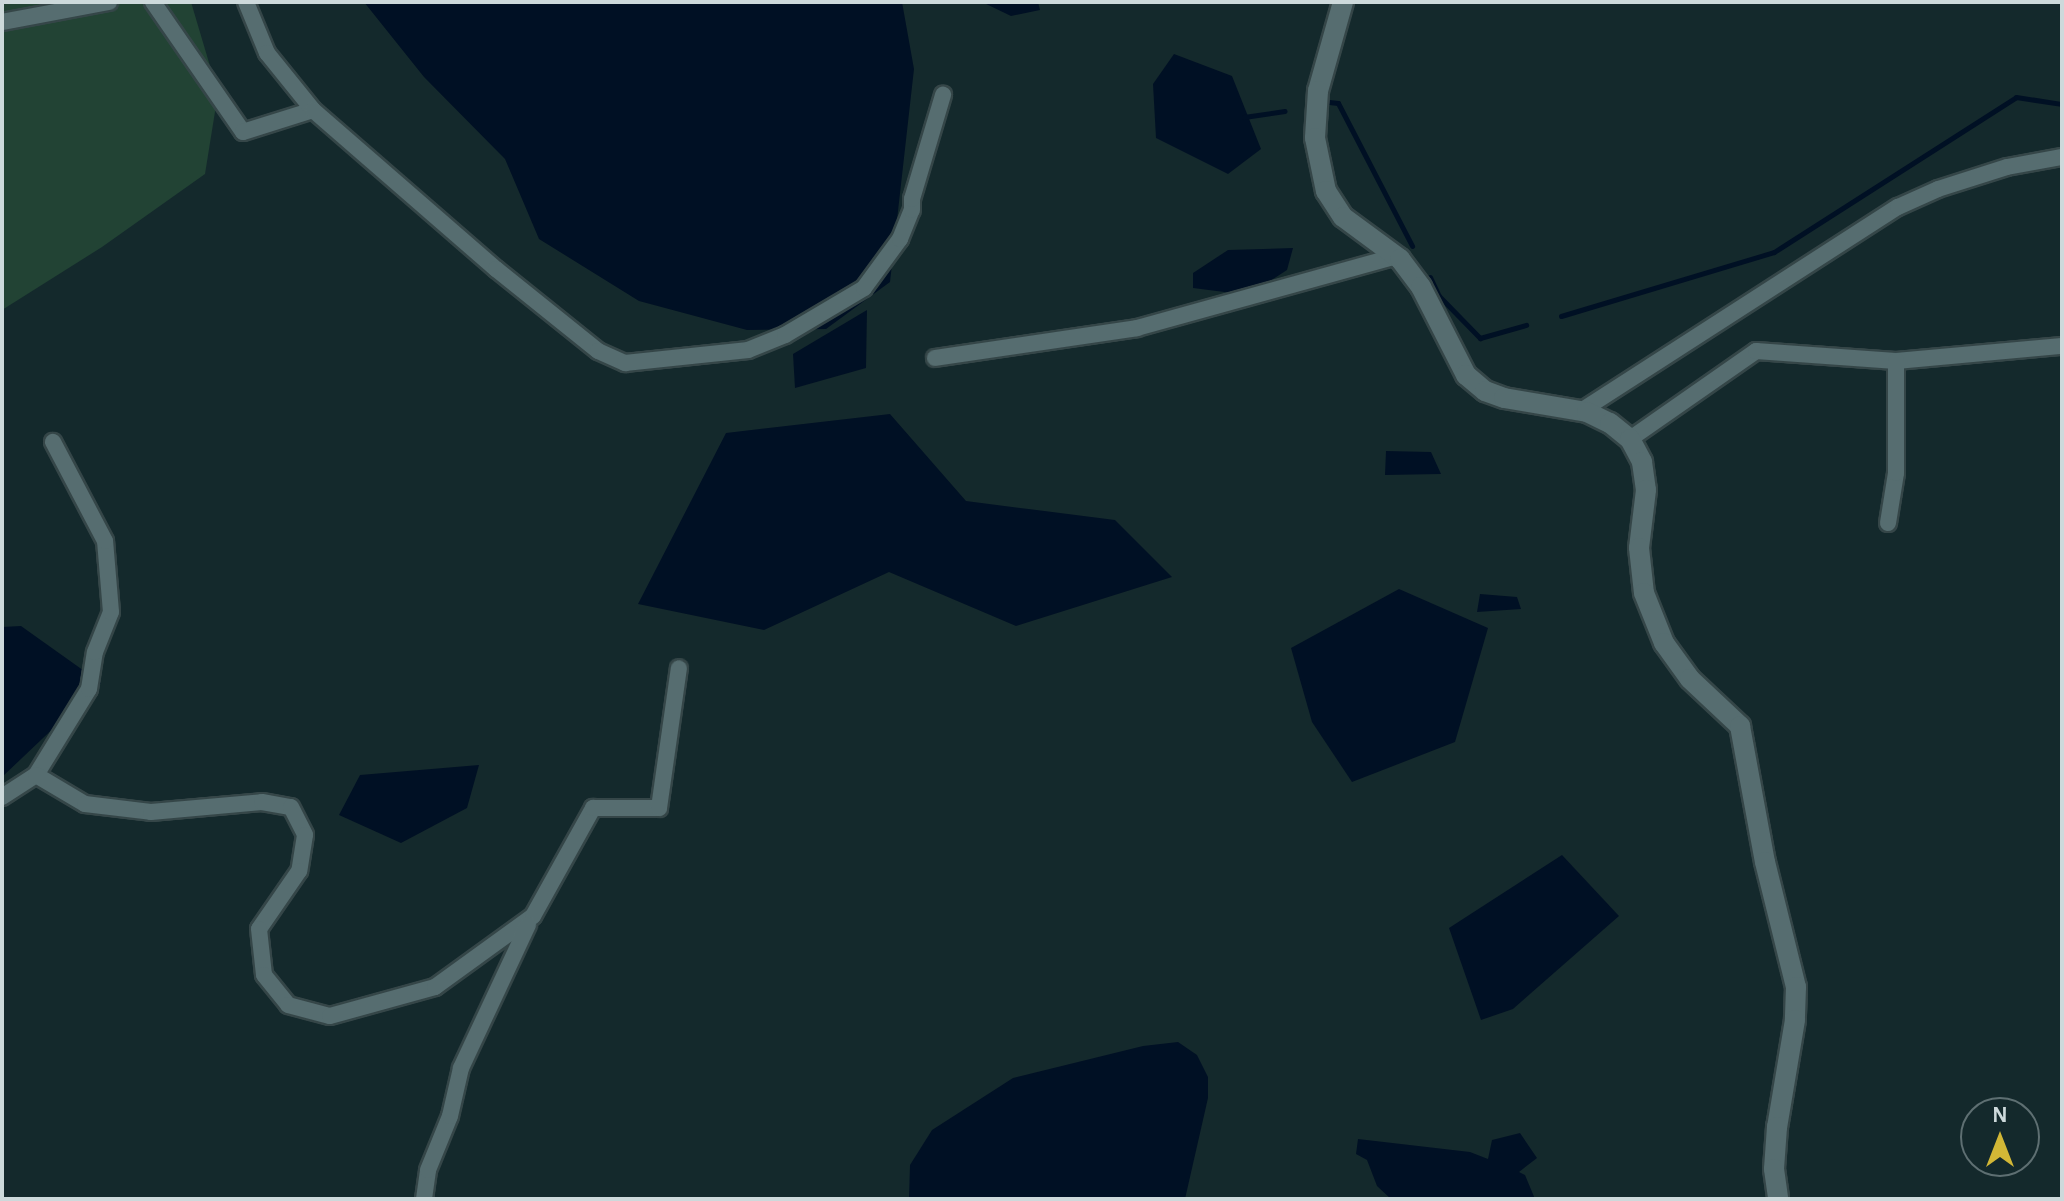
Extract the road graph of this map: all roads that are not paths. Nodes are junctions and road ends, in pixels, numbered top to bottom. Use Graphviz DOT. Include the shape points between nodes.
graph roads {
  1 [pos="109,2"];
  2 [pos="153,2"];
  3 [pos="246,2"];
  4 [pos="1343,2"];
  5 [pos="2,22"];
  6 [pos="943,95"];
  7 [pos="313,110"];
  8 [pos="2062,157"];
  9 [pos="1397,256"];
  10 [pos="2062,346"];
  11 [pos="935,358"];
  12 [pos="1896,361"];
  13 [pos="1581,411"];
  14 [pos="1630,439"];
  15 [pos="53,442"];
  16 [pos="1888,523"];
  17 [pos="679,668"];
  18 [pos="36,775"];
  19 [pos="2,797"];
  20 [pos="533,916"];
  21 [pos="424,1199"];
  22 [pos="1778,1199"];
  1 -- 5 [label="street"];
  2 -- 7 [label="street" via="243,132"];
  3 -- 7 [label="street" via="267,53"];
  4 -- 9 [label="street" via="1318,91 1315,138 1326,191 1343,217"];
  6 -- 7 [label="street" via="912,210 900,239 864,288 785,335 748,350 625,363 598,351 496,269"];
  8 -- 13 [label="street" via="2007,167 1898,207"];
  9 -- 11 [label="street" via="1137,328"];
  9 -- 13 [label="street" via="1421,287 1466,375 1504,398"];
  10 -- 12 [label="street"];
  12 -- 14 [label="street" via="1756,351"];
  12 -- 16 [label="street" via="1896,473"];
  13 -- 14 [label="street"];
  14 -- 22 [label="street" via="1642,462 1646,490 1639,548 1644,593 1664,643 1690,679 1740,726 1765,862 1796,987 1777,1127"];
  15 -- 18 [label="street" via="105,541 111,612 95,652 89,689"];
  17 -- 20 [label="street" via="659,808 593,808"];
  18 -- 19 [label="street"];
  18 -- 20 [label="street" via="85,804 151,812 262,802 291,807 305,835 299,871 259,929 264,975 288,1005 330,1016 435,987"];
  20 -- 21 [label="street" via="461,1068 450,1116 428,1170"];
}
